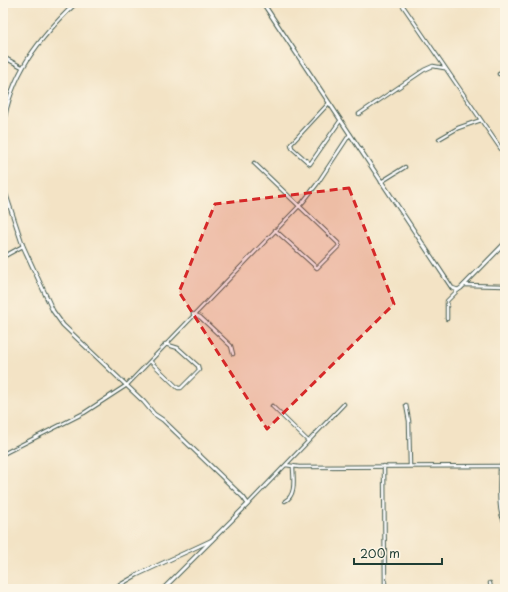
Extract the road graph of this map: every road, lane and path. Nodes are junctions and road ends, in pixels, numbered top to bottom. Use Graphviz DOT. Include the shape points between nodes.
graph roads {
  1 [pos="76,3"];
  2 [pos="263,3"];
  3 [pos="400,3"];
  4 [pos="3,57"];
  5 [pos="22,68"];
  6 [pos="445,68"];
  7 [pos="505,71"];
  8 [pos="499,74"];
  9 [pos="329,103"];
  10 [pos="359,114"];
  11 [pos="481,120"];
  12 [pos="340,121"];
  13 [pos="3,126"];
  14 [pos="350,134"];
  15 [pos="439,139"];
  16 [pos="505,155"];
  17 [pos="254,163"];
  18 [pos="405,166"];
  19 [pos="381,182"];
  20 [pos="3,186"];
  21 [pos="299,206"];
  22 [pos="275,230"];
  23 [pos="505,243"];
  24 [pos="23,246"];
  25 [pos="3,257"];
  26 [pos="463,285"];
  27 [pos="505,286"];
  28 [pos="458,290"];
  29 [pos="193,314"];
  30 [pos="447,319"];
  31 [pos="166,344"];
  32 [pos="233,354"];
  33 [pos="150,361"];
  34 [pos="127,385"];
  35 [pos="344,404"];
  36 [pos="272,406"];
  37 [pos="406,406"];
  38 [pos="308,441"];
  39 [pos="3,454"];
  40 [pos="286,465"];
  41 [pos="293,466"];
  42 [pos="384,466"];
  43 [pos="410,466"];
  44 [pos="500,466"];
  45 [pos="505,466"];
  46 [pos="284,501"];
  47 [pos="248,504"];
  48 [pos="505,522"];
  49 [pos="212,540"];
  50 [pos="490,583"];
  51 [pos="113,589"];
  52 [pos="163,589"];
  53 [pos="385,589"];
  54 [pos="491,589"];
  1 -- 5 [label="street" via="42,40"];
  2 -- 9 [label="street"];
  3 -- 6 [label="street"];
  4 -- 5 [label="street"];
  5 -- 13 [label="street" via="12,88"];
  6 -- 10 [label="street" via="433,66 424,70"];
  6 -- 11 [label="street"];
  7 -- 8 [label="street"];
  9 -- 12 [label="street"];
  9 -- 12 [label="street" via="292,144 292,148 310,164"];
  11 -- 15 [label="street" via="458,128"];
  11 -- 16 [label="street"];
  12 -- 14 [label="street"];
  14 -- 19 [label="street"];
  14 -- 21 [label="street"];
  17 -- 21 [label="street"];
  18 -- 19 [label="street"];
  19 -- 28 [label="street" via="450,286"];
  20 -- 24 [label="street"];
  21 -- 22 [label="street"];
  21 -- 22 [label="street" via="338,243 337,249 317,268"];
  22 -- 29 [label="street"];
  23 -- 26 [label="street"];
  24 -- 25 [label="street"];
  24 -- 34 [label="street" via="53,311 63,325"];
  26 -- 27 [label="street"];
  26 -- 28 [label="street"];
  28 -- 30 [label="street" via="447,301"];
  29 -- 31 [label="street"];
  29 -- 32 [label="street" via="200,317 231,346"];
  31 -- 33 [label="street"];
  31 -- 33 [label="street" via="178,348 198,366 198,370 181,388 178,388"];
  33 -- 34 [label="street"];
  34 -- 39 [label="street" via="84,413"];
  34 -- 47 [label="street"];
  35 -- 38 [label="street"];
  36 -- 38 [label="street"];
  37 -- 43 [label="street"];
  38 -- 40 [label="street"];
  40 -- 41 [label="street"];
  40 -- 47 [label="street"];
  41 -- 42 [label="street"];
  41 -- 46 [label="street" via="292,492"];
  42 -- 43 [label="street"];
  42 -- 53 [label="street"];
  43 -- 44 [label="street"];
  44 -- 45 [label="street"];
  44 -- 48 [label="street" via="500,509"];
  47 -- 49 [label="street"];
  49 -- 51 [label="street"];
  49 -- 52 [label="street"];
  50 -- 54 [label="street"];
}
